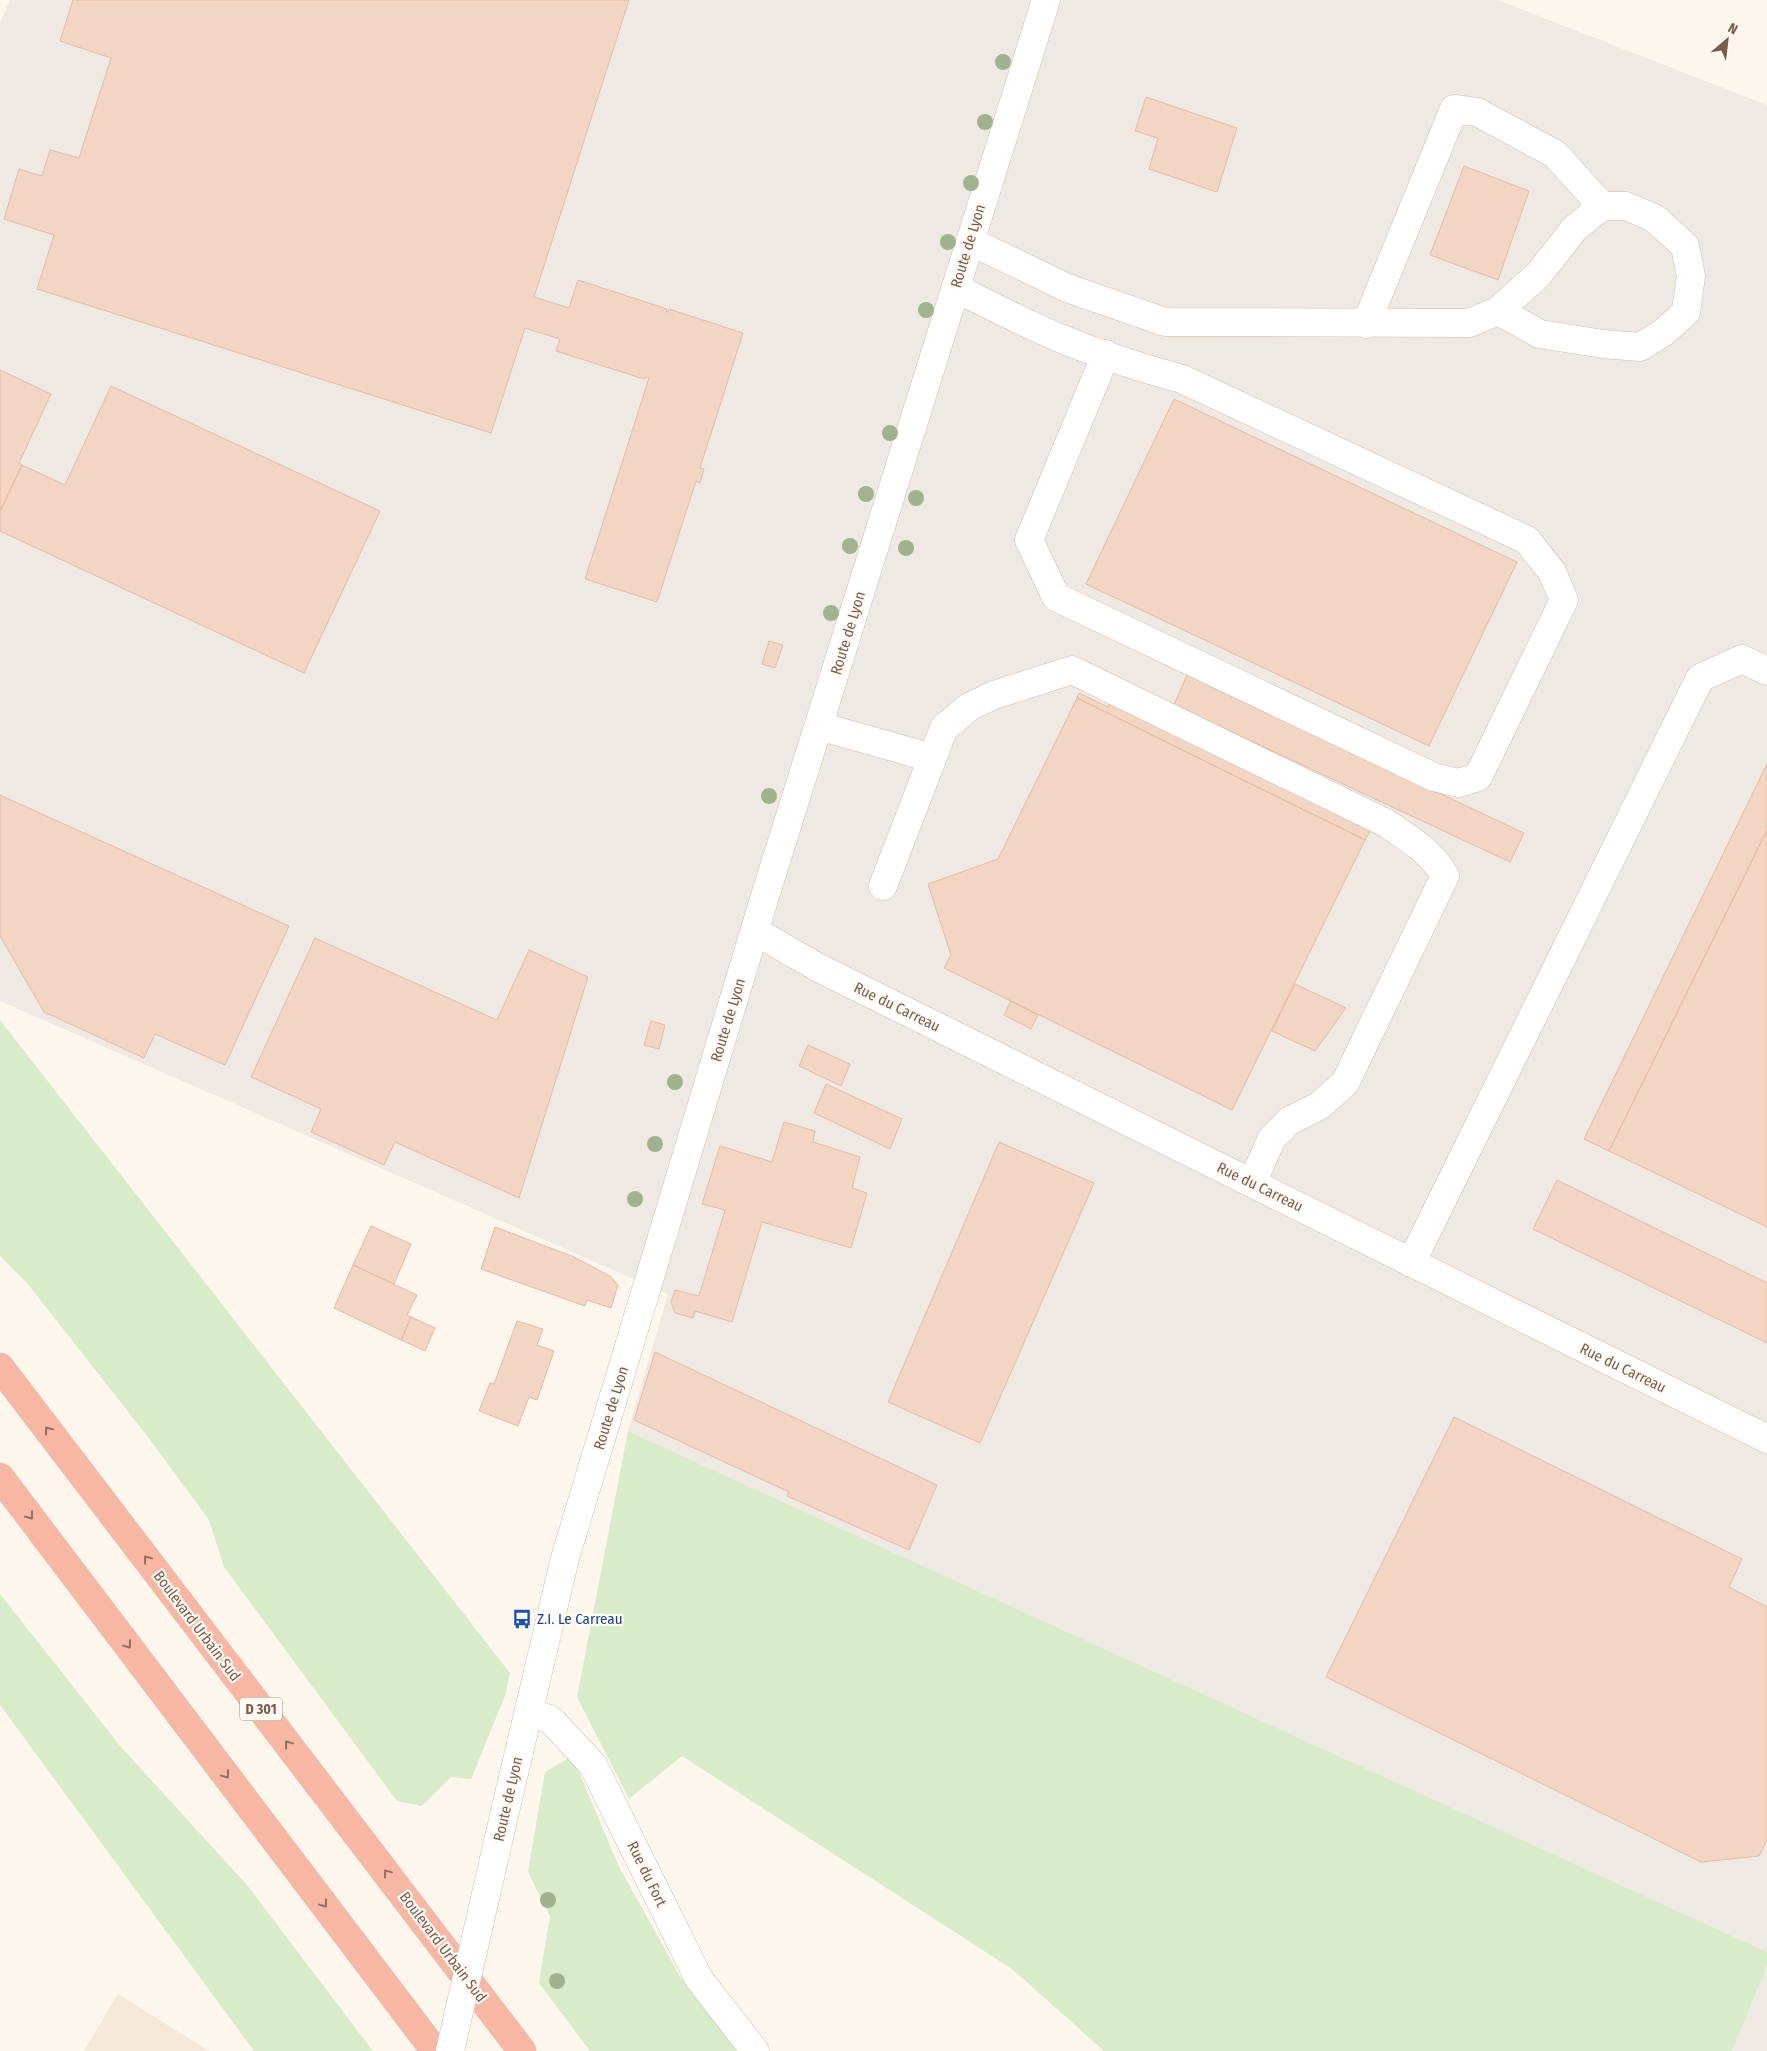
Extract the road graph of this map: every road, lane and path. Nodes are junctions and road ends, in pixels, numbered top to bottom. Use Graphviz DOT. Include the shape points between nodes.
graph roads {
  1 [pos="1046,0"];
  2 [pos="1602,206"];
  3 [pos="970,241"];
  4 [pos="955,288"];
  5 [pos="1498,311"];
  6 [pos="1366,324"];
  7 [pos="1106,354"];
  8 [pos="1767,671"];
  9 [pos="819,726"];
  10 [pos="932,758"];
  11 [pos="883,886"];
  12 [pos="755,931"];
  13 [pos="1252,1183"];
  14 [pos="1411,1262"];
  15 [pos="0,1367"];
  16 [pos="1767,1439"];
  17 [pos="0,1477"];
  18 [pos="528,1712"];
  19 [pos="436,2051"];
  20 [pos="450,2051"];
  21 [pos="522,2051"];
  22 [pos="754,2051"];
  1 -- 3 [label="street, Route de Lyon"];
  2 -- 5 [label="street" via="1574,229 1539,274"];
  2 -- 5 [label="street" via="1626,206 1654,218 1685,246 1691,276 1686,312 1664,332 1640,346 1540,334"];
  2 -- 6 [label="street" via="1555,154 1477,112 1454,109"];
  3 -- 4 [label="street, Route de Lyon"];
  3 -- 6 [label="street" via="1066,288 1165,322"];
  4 -- 7 [label="street" via="1062,339"];
  4 -- 9 [label="street, Route de Lyon"];
  5 -- 6 [label="street" via="1469,323"];
  7 -- 7 [label="street" via="1182,379 1527,540 1552,572 1564,600 1478,777 1458,783 1434,777 1056,597 1029,540"];
  8 -- 14 [label="street" via="1742,659 1700,678"];
  9 -- 10 [label="street"];
  9 -- 12 [label="street, Route de Lyon"];
  10 -- 11 [label="street"];
  10 -- 13 [label="street" via="944,728 969,707 994,695 1072,670 1386,823 1438,863 1445,876 1345,1083 1320,1106 1289,1121 1272,1138"];
  12 -- 13 [label="street, Rue du Carreau" via="817,967"];
  12 -- 18 [label="street, Route de Lyon" via="566,1558"];
  13 -- 14 [label="street, Rue du Carreau"];
  14 -- 16 [label="street, Rue du Carreau"];
  21 -- 15 [label="highway, Boulevard Urbain Sud / D 301, one-way"];
  17 -- 19 [label="highway, one-way"];
  18 -- 20 [label="street, Route de Lyon, bridge"];
  18 -- 22 [label="street, Rue du Fort" via="550,1719 593,1764 699,1979"];
}
